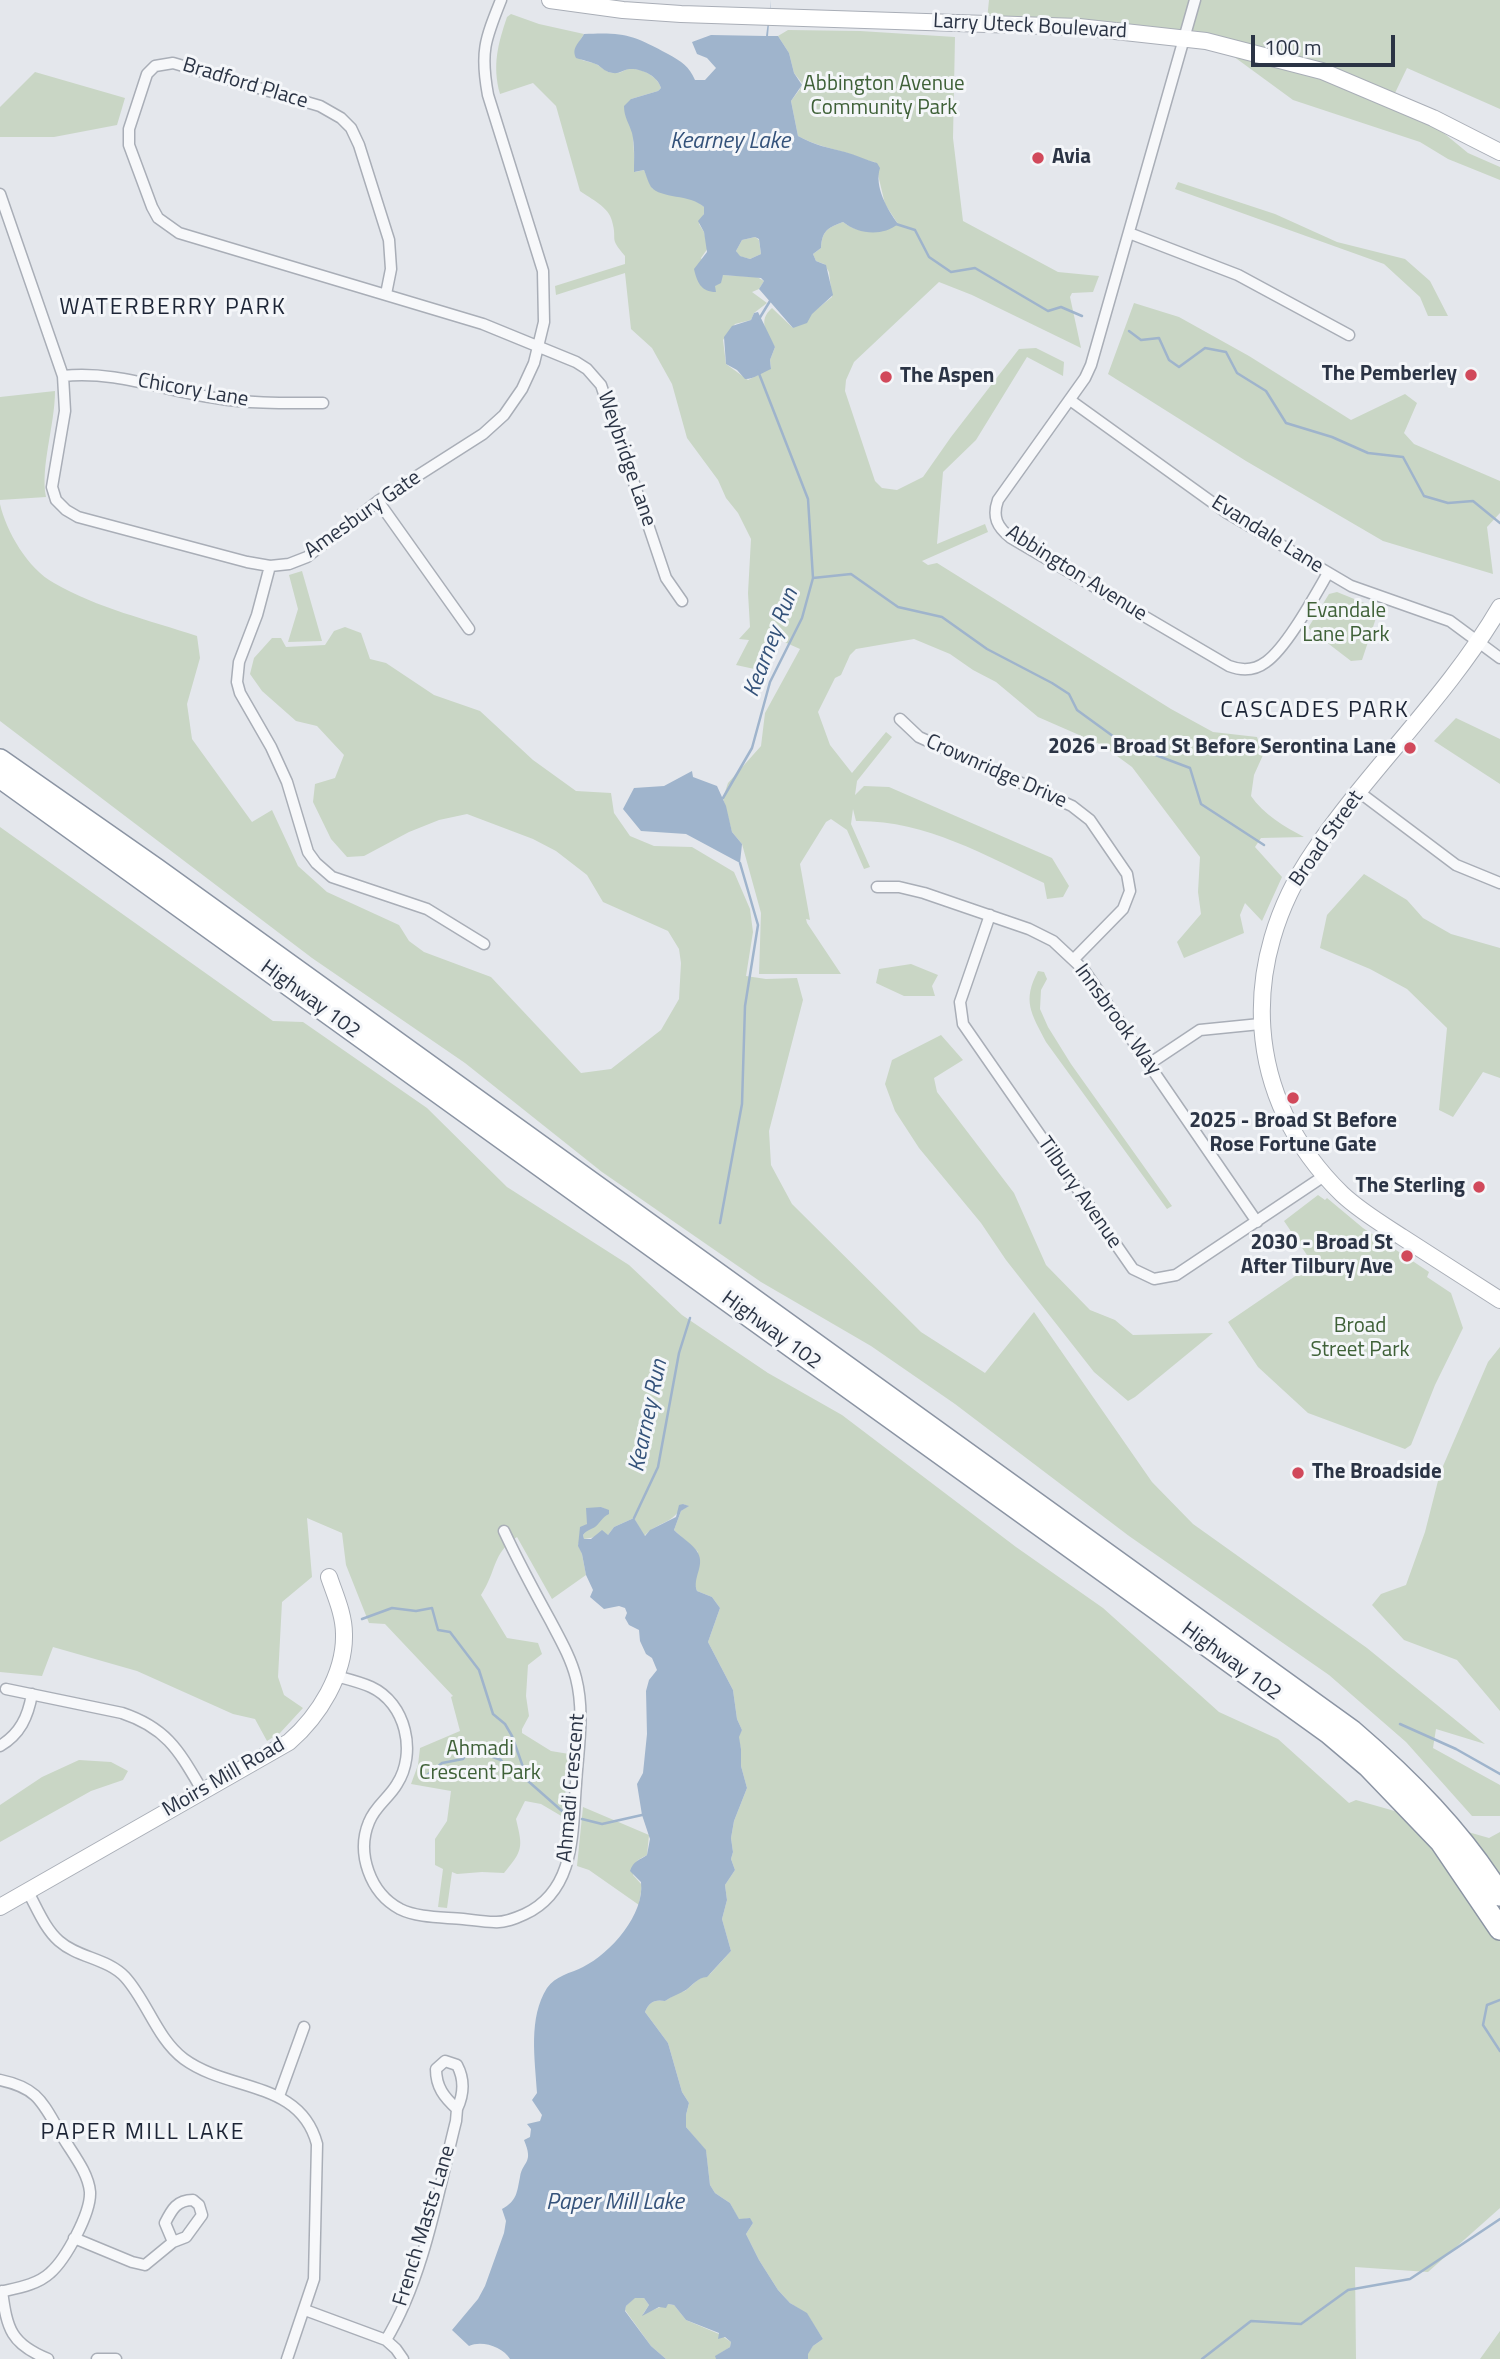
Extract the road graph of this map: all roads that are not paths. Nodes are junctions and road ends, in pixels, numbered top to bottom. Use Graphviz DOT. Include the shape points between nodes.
graph roads {
  1 [pos="500,0"];
  2 [pos="550,0"];
  3 [pos="1195,0"];
  4 [pos="1183,39"];
  5 [pos="1497,148"];
  6 [pos="0,194"];
  7 [pos="1129,233"];
  8 [pos="386,294"];
  9 [pos="1349,335"];
  10 [pos="539,346"];
  11 [pos="63,376"];
  12 [pos="1070,400"];
  13 [pos="323,403"];
  14 [pos="377,501"];
  15 [pos="270,566"];
  16 [pos="1328,573"];
  17 [pos="682,601"];
  18 [pos="1500,607"];
  19 [pos="469,629"];
  20 [pos="1479,642"];
  21 [pos="1500,658"];
  22 [pos="900,719"];
  23 [pos="0,760"];
  24 [pos="0,776"];
  25 [pos="1359,792"];
  26 [pos="1500,883"];
  27 [pos="877,887"];
  28 [pos="990,915"];
  29 [pos="484,944"];
  30 [pos="1074,959"];
  31 [pos="1261,1024"];
  32 [pos="1149,1064"];
  33 [pos="1324,1176"];
  34 [pos="1257,1222"];
  35 [pos="1500,1300"];
  36 [pos="504,1531"];
  37 [pos="329,1577"];
  38 [pos="336,1676"];
  39 [pos="6,1689"];
  40 [pos="32,1695"];
  41 [pos="0,1746"];
  42 [pos="202,1790"];
  43 [pos="27,1892"];
  44 [pos="1500,1895"];
  45 [pos="0,1907"];
  46 [pos="1500,1929"];
  47 [pos="304,2027"];
  48 [pos="0,2080"];
  49 [pos="279,2096"];
  50 [pos="457,2109"];
  51 [pos="74,2238"];
  52 [pos="173,2242"];
  53 [pos="1,2292"];
  54 [pos="305,2310"];
  55 [pos="386,2340"];
  56 [pos="48,2359"];
  57 [pos="97,2359"];
  58 [pos="116,2359"];
  59 [pos="287,2359"];
  60 [pos="403,2359"];
  1 -- 10 [label="street, Amesbury Gate" via="487,36 483,68 543,271 544,322"];
  2 -- 4 [label="street, Larry Uteck Boulevard" via="658,13 1079,27"];
  3 -- 4 [label="street, Abbington Avenue"];
  4 -- 5 [label="street, Larry Uteck Boulevard" via="1322,71"];
  4 -- 7 [label="street, Abbington Avenue"];
  6 -- 11 [label="street, Amesbury Gate"];
  7 -- 9 [label="street" via="1238,275"];
  7 -- 12 [label="street, Abbington Avenue" via="1091,365"];
  8 -- 8 [label="street, Bradford Place" via="391,269 389,240 359,145 346,123 320,106 173,62 155,66 147,74 129,129 130,145 158,218 179,233"];
  8 -- 10 [label="street, Bradford Place"];
  10 -- 14 [label="street, Amesbury Gate" via="522,389 504,415"];
  10 -- 17 [label="street, Weybridge Lane" via="587,369 601,384 666,578"];
  11 -- 13 [label="street, Chicory Lane" via="85,374 250,402"];
  11 -- 15 [label="street, Amesbury Gate" via="65,411 52,487 66,510 78,517"];
  12 -- 16 [label="street, Evandale Lane" via="1227,513"];
  12 -- 16 [label="street, Abbington Avenue" via="998,500 996,522 1011,538 1239,670 1268,661"];
  14 -- 15 [label="street, Amesbury Gate" via="307,557"];
  14 -- 19 [label="street"];
  15 -- 29 [label="street" via="239,662 237,682 286,782 308,852 321,869 339,880 428,909"];
  16 -- 20 [label="street, Evandale Lane" via="1360,590 1450,621"];
  18 -- 20 [label="street, Broad Street"];
  20 -- 21 [label="street, Evandale Lane"];
  20 -- 25 [label="street, Broad Street"];
  22 -- 30 [label="street, Crownridge Drive" via="919,737 1072,806 1090,820 1127,874 1130,891 1124,909"];
  23 -- 44 [label="highway, Highway 102" via="1352,1731 1419,1793"];
  24 -- 46 [label="highway, Highway 102" via="1329,1732 1441,1842"];
  25 -- 26 [label="street" via="1456,865"];
  25 -- 31 [label="street, Broad Street" via="1314,850 1284,904 1267,957"];
  27 -- 28 [label="street, Innsbrook Way" via="924,893"];
  28 -- 30 [label="street, Innsbrook Way" via="1041,934"];
  28 -- 34 [label="street, Tilbury Avenue" via="960,1002 963,1024 1128,1263 1147,1278 1170,1278"];
  30 -- 32 [label="street, Innsbrook Way"];
  31 -- 32 [label="street" via="1200,1030"];
  31 -- 33 [label="street, Broad Street" via="1283,1107"];
  32 -- 34 [label="street, Innsbrook Way"];
  33 -- 34 [label="street, Tilbury Avenue"];
  33 -- 35 [label="street, Broad Street" via="1374,1219"];
  36 -- 38 [label="street, Ahmadi Crescent" via="569,1658 579,1699 570,1856 560,1883 537,1907 496,1923 412,1914 382,1895 369,1874 364,1842 374,1812 402,1774 406,1734 385,1697 373,1688"];
  37 -- 38 [label="street, Moirs Mill Road" via="344,1635"];
  38 -- 42 [label="street, Moirs Mill Road" via="318,1710 289,1742"];
  39 -- 40 [label="street"];
  40 -- 41 [label="street" via="19,1731"];
  40 -- 42 [label="street" via="122,1713 153,1726 178,1750"];
  42 -- 43 [label="street, Moirs Mill Road"];
  43 -- 45 [label="street, Moirs Mill Road"];
  43 -- 49 [label="street" via="60,1942 126,1978 182,2057 197,2067"];
  47 -- 49 [label="street"];
  48 -- 51 [label="street" via="32,2091 86,2175 90,2193"];
  49 -- 54 [label="street" via="304,2116 317,2144 314,2279"];
  50 -- 55 [label="street, French Masts Lane" via="414,2277"];
  51 -- 52 [label="street" via="145,2265"];
  51 -- 53 [label="street" via="49,2274"];
  53 -- 56 [label="street" via="16,2340"];
  54 -- 55 [label="street"];
  54 -- 59 [label="street"];
  55 -- 60 [label="street"];
  57 -- 58 [label="street"];
}
